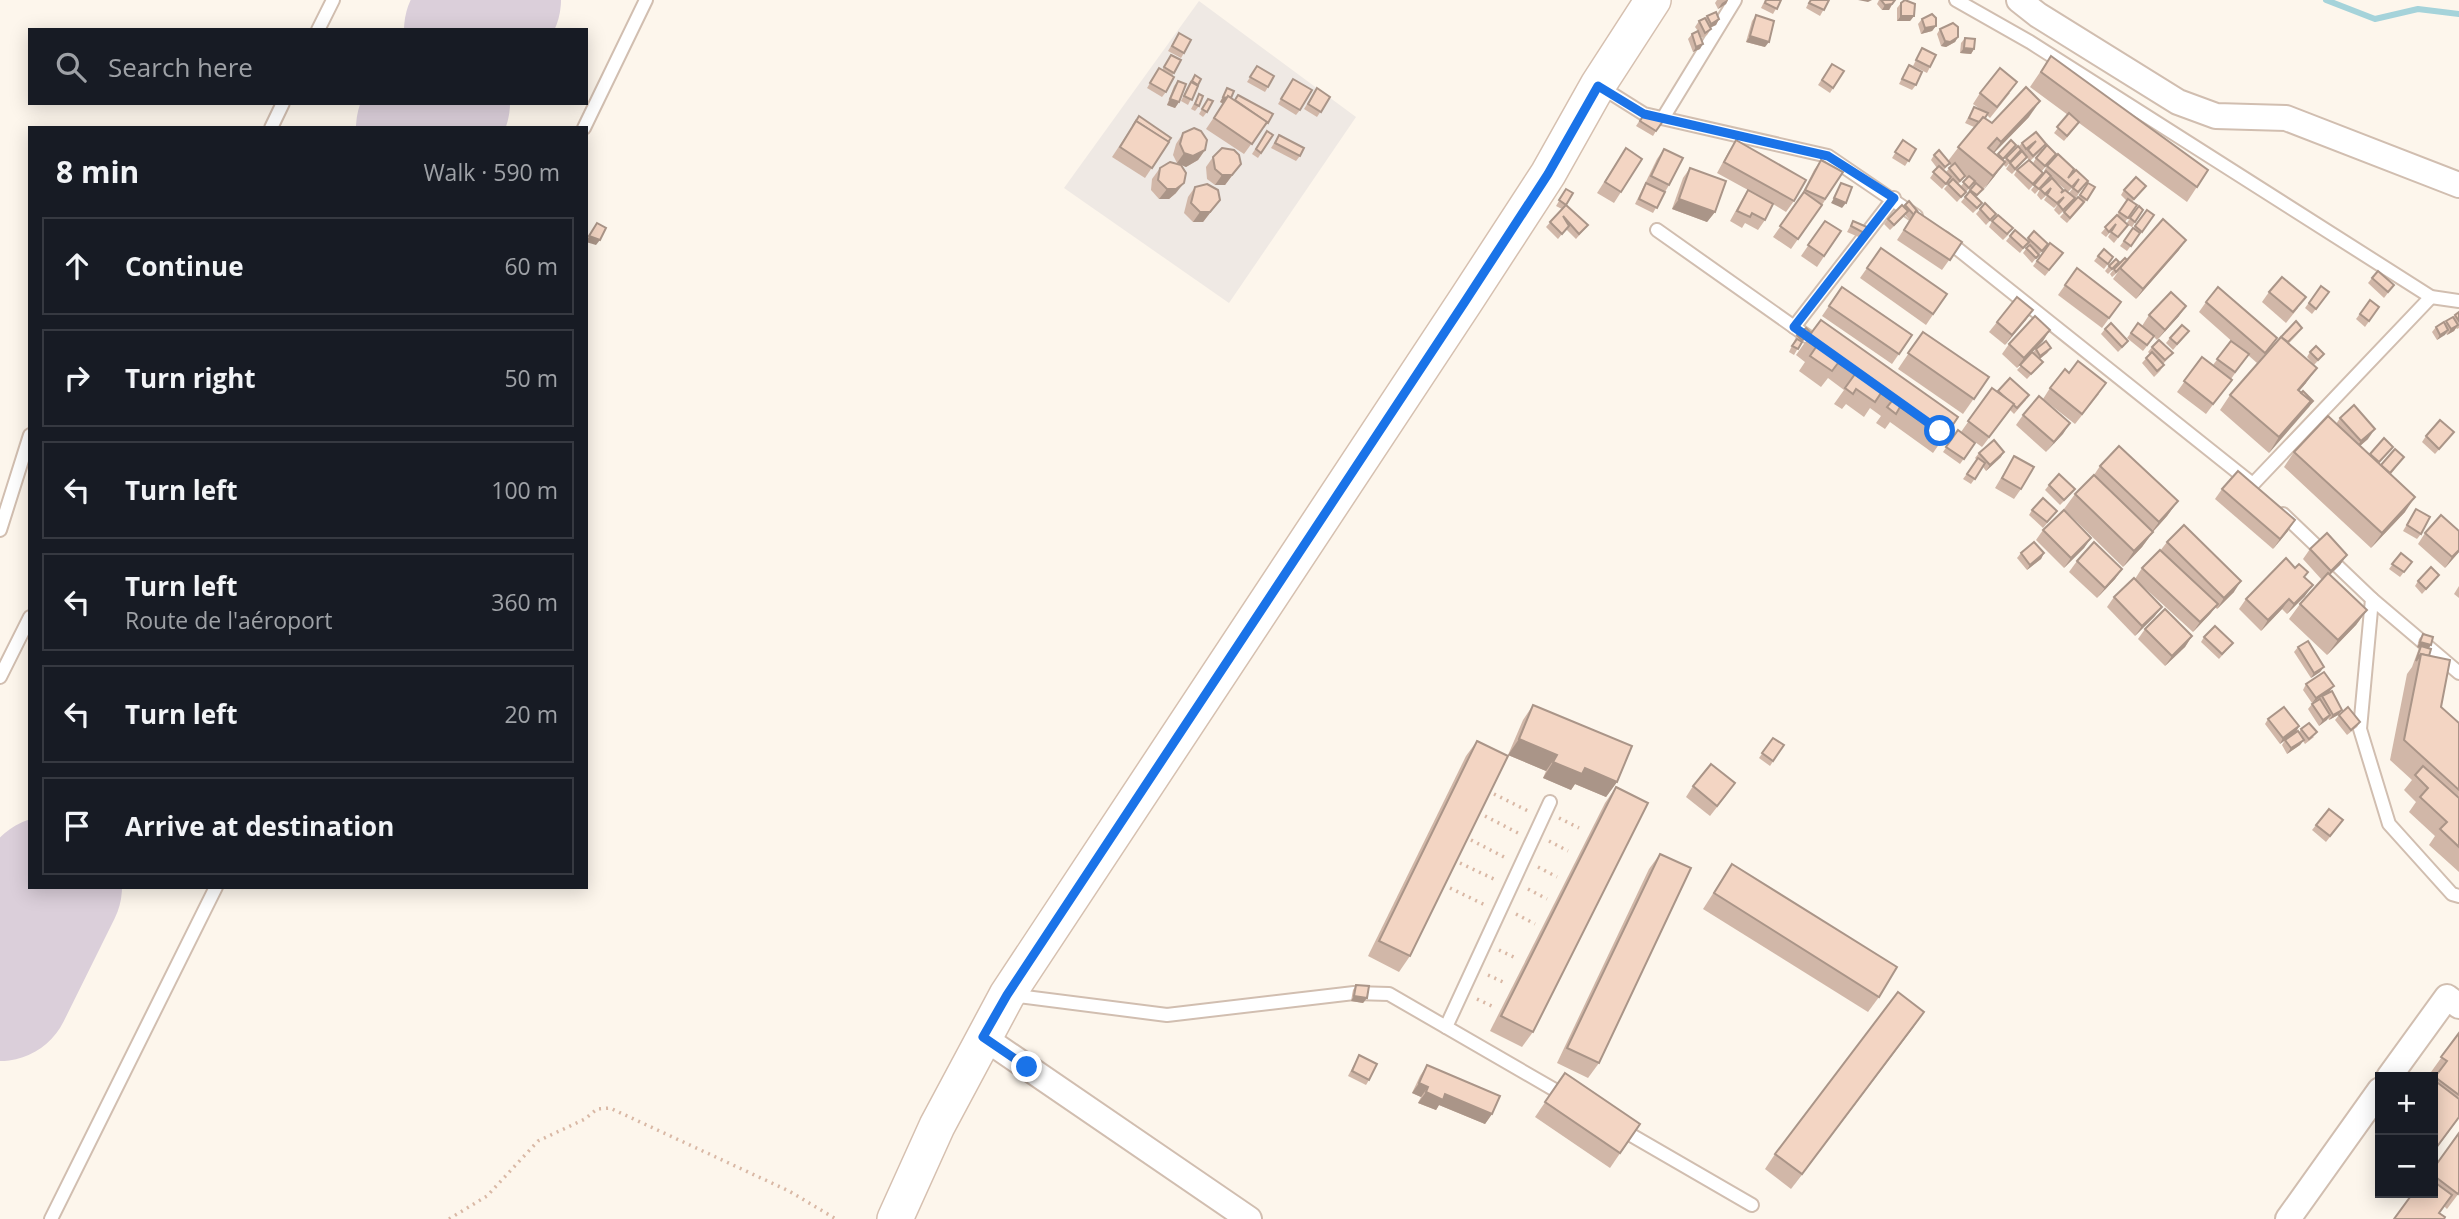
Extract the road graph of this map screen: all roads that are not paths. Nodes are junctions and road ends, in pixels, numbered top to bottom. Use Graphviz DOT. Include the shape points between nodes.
graph roads {
  1 [pos="333,0"];
  2 [pos="646,0"];
  3 [pos="1653,0"];
  4 [pos="1735,0"];
  5 [pos="1956,0"];
  6 [pos="2019,0"];
  7 [pos="319,28"];
  8 [pos="1598,86"];
  9 [pos="282,105"];
  10 [pos="1664,118"];
  11 [pos="272,126"];
  12 [pos="585,126"];
  13 [pos="2459,185"];
  14 [pos="1894,198"];
  15 [pos="1926,224"];
  16 [pos="1657,230"];
  17 [pos="1937,232"];
  18 [pos="2431,297"];
  19 [pos="2459,301"];
  20 [pos="1794,327"];
  21 [pos="1828,351"];
  22 [pos="28,441"];
  23 [pos="2253,484"];
  24 [pos="2263,494"];
  25 [pos="2273,503"];
  26 [pos="0,530"];
  27 [pos="2372,599"];
  28 [pos="28,621"];
  29 [pos="2459,673"];
  30 [pos="0,677"];
  31 [pos="1550,802"];
  32 [pos="215,889"];
  33 [pos="2459,896"];
  34 [pos="1007,995"];
  35 [pos="2459,1006"];
  36 [pos="1446,1027"];
  37 [pos="983,1037"];
  38 [pos="2393,1072"];
  39 [pos="2375,1097"];
  40 [pos="1576,1102"];
  41 [pos="1611,1123"];
  42 [pos="1752,1205"];
  43 [pos="51,1219"];
  44 [pos="895,1219"];
  45 [pos="1249,1219"];
  46 [pos="2288,1219"];
  1 -- 7 [label="lane"];
  2 -- 12 [label="lane"];
  3 -- 8 [label="street"];
  4 -- 10 [label="lane"];
  5 -- 18 [label="lane" via="2030,42"];
  6 -- 13 [label="street" via="2178,102 2216,116 2286,118"];
  8 -- 10 [label="lane" via="1644,114"];
  8 -- 34 [label="street" via="1548,174"];
  9 -- 11 [label="lane"];
  10 -- 14 [label="lane" via="1828,156"];
  14 -- 15 [label="lane"];
  14 -- 20 [label="lane"];
  16 -- 20 [label="lane"];
  17 -- 23 [label="lane"];
  18 -- 19 [label="lane"];
  18 -- 23 [label="lane"];
  20 -- 21 [label="lane"];
  22 -- 26 [label="lane"];
  23 -- 24 [label="lane"];
  25 -- 27 [label="lane"];
  27 -- 29 [label="lane"];
  27 -- 33 [label="lane" via="2360,729 2389,824 2452,894"];
  28 -- 30 [label="lane"];
  31 -- 36 [label="lane"];
  32 -- 43 [label="lane"];
  34 -- 36 [label="lane" via="1167,1015 1354,993 1389,994"];
  34 -- 37 [label="street"];
  35 -- 38 [label="street" via="2447,997"];
  36 -- 40 [label="lane"];
  37 -- 44 [label="street"];
  37 -- 45 [label="street"];
  39 -- 46 [label="street"];
  41 -- 42 [label="lane"];
}
